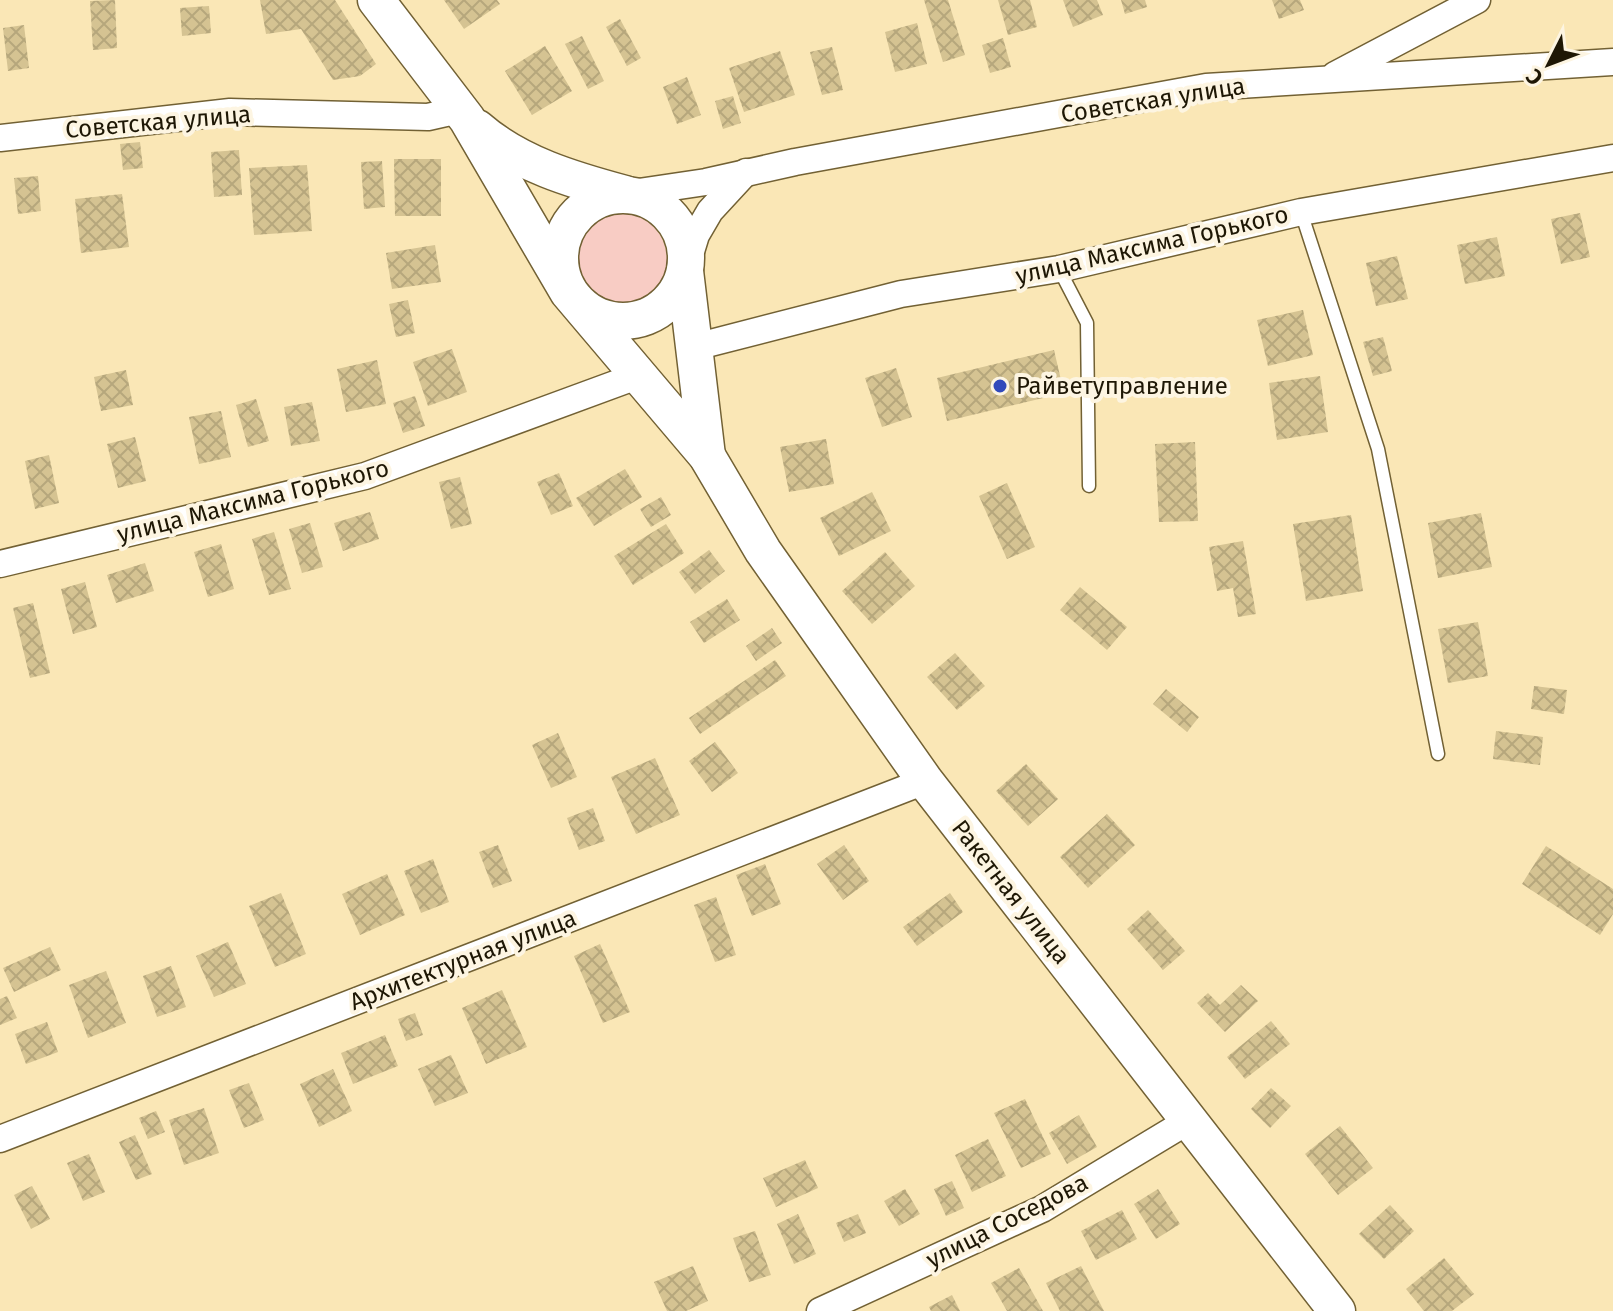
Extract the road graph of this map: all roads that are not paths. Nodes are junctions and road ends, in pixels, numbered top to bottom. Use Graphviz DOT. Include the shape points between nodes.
graph roads {
  1 [pos="376,0"];
  2 [pos="1477,0"];
  3 [pos="1613,62"];
  4 [pos="1328,79"];
  5 [pos="463,114"];
  6 [pos="0,138"];
  7 [pos="1613,158"];
  8 [pos="746,172"];
  9 [pos="625,194"];
  10 [pos="1301,212"];
  11 [pos="1059,269"];
  12 [pos="685,271"];
  13 [pos="568,292"];
  14 [pos="695,347"];
  15 [pos="637,376"];
  16 [pos="707,456"];
  17 [pos="1089,486"];
  18 [pos="0,564"];
  19 [pos="1438,754"];
  20 [pos="925,781"];
  21 [pos="1188,1121"];
  22 [pos="0,1139"];
  23 [pos="820,1311"];
  24 [pos="1337,1311"];
  1 -- 5 [label="main road"];
  2 -- 4 [label="street"];
  3 -- 4 [label="street, Советская улица"];
  4 -- 8 [label="street, Советская улица" via="1206,87"];
  5 -- 6 [label="street, Советская улица" via="230,112"];
  5 -- 9 [label="main road" via="494,143 529,162"];
  5 -- 13 [label="main road"];
  7 -- 10 [label="street, улица Максима Горького"];
  8 -- 9 [label="street, Советская улица"];
  8 -- 12 [label="street" via="710,211"];
  9 -- 12 [label="main road" via="654,203 676,223 686,246"];
  9 -- 13 [label="main road" via="605,196 578,212 561,238 559,266"];
  10 -- 11 [label="street, улица Максима Горького"];
  10 -- 19 [label="lane" via="1378,449"];
  11 -- 14 [label="street, улица Максима Горького" via="901,294"];
  11 -- 17 [label="lane" via="1087,323"];
  12 -- 13 [label="main road" via="675,295 648,317 614,321 588,312"];
  12 -- 14 [label="main road, Ракетная улица"];
  13 -- 15 [label="main road, Ракетная улица"];
  14 -- 16 [label="main road, Ракетная улица"];
  15 -- 16 [label="main road, Ракетная улица"];
  15 -- 18 [label="street, улица Максима Горького" via="365,476"];
  16 -- 20 [label="main road, Ракетная улица" via="763,551"];
  20 -- 21 [label="main road, Ракетная улица"];
  20 -- 22 [label="street, Архитектурная улица"];
  21 -- 23 [label="street, улица Соседова" via="1042,1209"];
  21 -- 24 [label="main road, Ракетная улица"];
}
